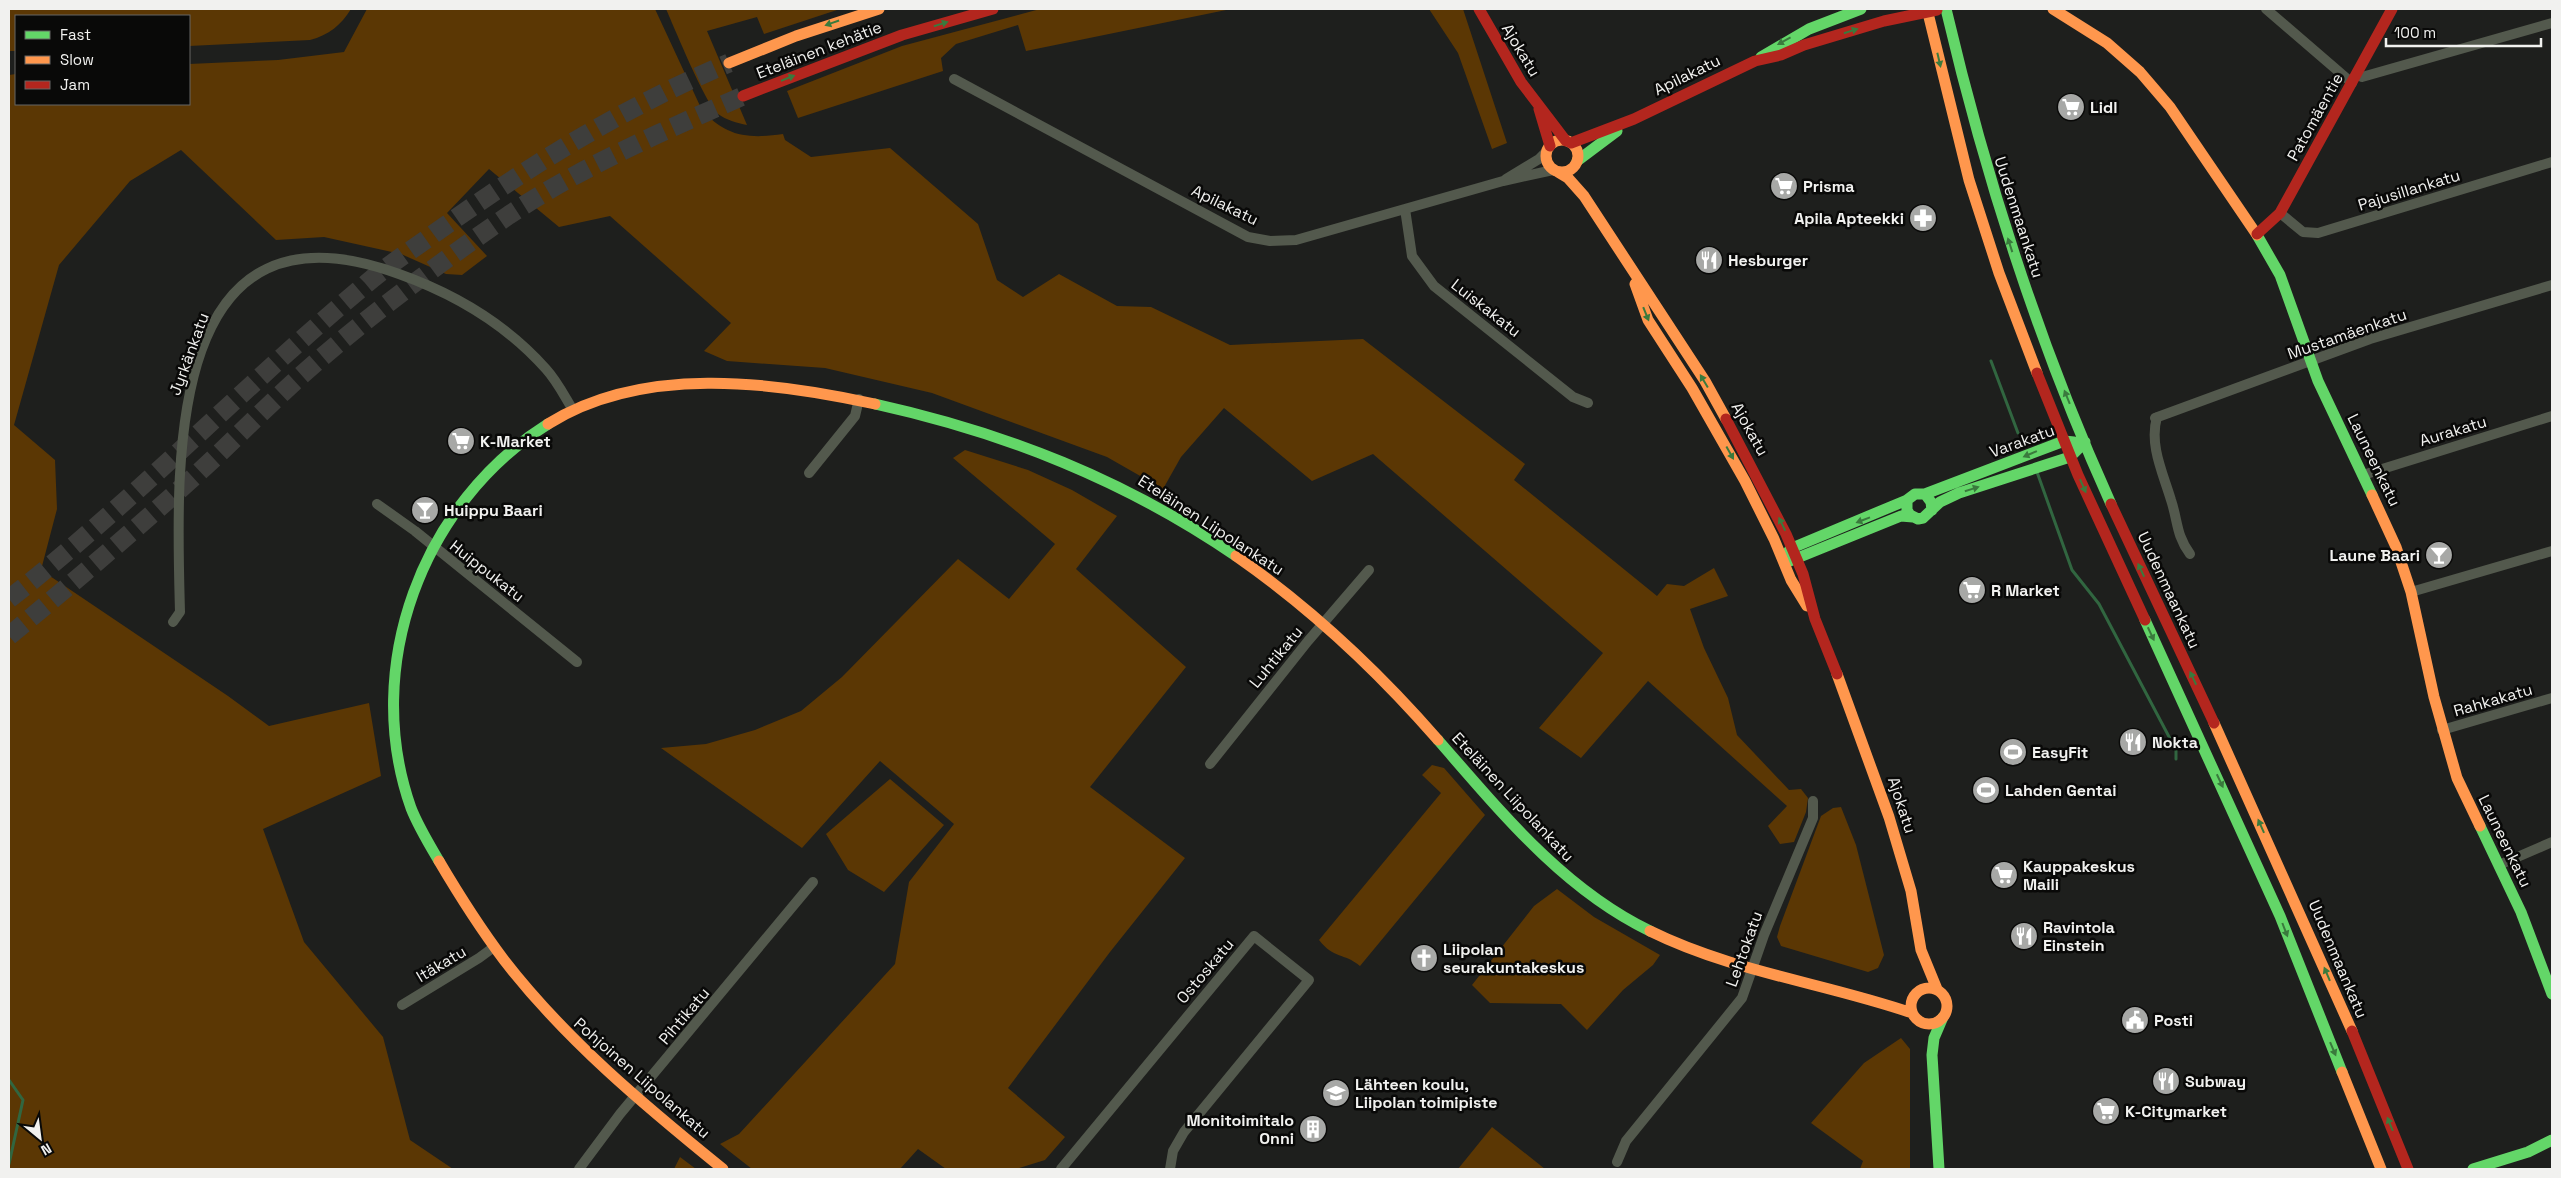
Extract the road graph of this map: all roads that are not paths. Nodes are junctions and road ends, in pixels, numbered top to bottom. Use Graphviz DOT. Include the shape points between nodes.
graph roads {
  1 [pos="879,9"];
  2 [pos="993,9"];
  3 [pos="1478,9"];
  4 [pos="1861,9"];
  5 [pos="1945,9"];
  6 [pos="2053,9"];
  7 [pos="2266,9"];
  8 [pos="2392,9"];
  9 [pos="1927,11"];
  10 [pos="2552,23"];
  11 [pos="1754,62"];
  12 [pos="729,63"];
  13 [pos="2354,78"];
  14 [pos="954,79"];
  15 [pos="743,96"];
  16 [pos="1538,106"];
  17 [pos="1634,119"];
  18 [pos="1568,142"];
  19 [pos="1548,149"];
  20 [pos="2552,162"];
  21 [pos="1575,164"];
  22 [pos="1555,171"];
  23 [pos="1504,181"];
  24 [pos="1584,196"];
  25 [pos="1405,209"];
  26 [pos="2280,213"];
  27 [pos="2258,234"];
  28 [pos="1630,268"];
  29 [pos="2552,286"];
  30 [pos="2311,360"];
  31 [pos="859,400"];
  32 [pos="1588,402"];
  33 [pos="573,410"];
  34 [pos="2552,416"];
  35 [pos="2064,441"];
  36 [pos="2085,442"];
  37 [pos="2070,457"];
  38 [pos="809,473"];
  39 [pos="2363,475"];
  40 [pos="1925,494"];
  41 [pos="1908,500"];
  42 [pos="377,504"];
  43 [pos="1932,510"];
  44 [pos="1913,518"];
  45 [pos="433,547"];
  46 [pos="1792,548"];
  47 [pos="2552,551"];
  48 [pos="2190,554"];
  49 [pos="1797,559"];
  50 [pos="1783,560"];
  51 [pos="1369,570"];
  52 [pos="2411,592"];
  53 [pos="1815,619"];
  54 [pos="173,622"];
  55 [pos="1323,623"];
  56 [pos="577,662"];
  57 [pos="2552,698"];
  58 [pos="2442,730"];
  59 [pos="1210,764"];
  60 [pos="1812,801"];
  61 [pos="2552,842"];
  62 [pos="2499,865"];
  63 [pos="813,882"];
  64 [pos="494,947"];
  65 [pos="1921,950"];
  66 [pos="1752,970"];
  67 [pos="1937,989"];
  68 [pos="1916,994"];
  69 [pos="2552,994"];
  70 [pos="1871,1000"];
  71 [pos="402,1005"];
  72 [pos="1943,1017"];
  73 [pos="1916,1018"];
  74 [pos="1932,1055"];
  75 [pos="635,1098"];
  76 [pos="2552,1140"];
  77 [pos="2552,1149"];
  78 [pos="2528,1152"];
  79 [pos="1616,1162"];
  80 [pos="579,1169"];
  81 [pos="724,1169"];
  82 [pos="1060,1169"];
  83 [pos="1170,1169"];
  84 [pos="1939,1169"];
  85 [pos="2381,1169"];
  86 [pos="2408,1169"];
  87 [pos="2473,1169"];
  1 -- 12 [label="main road, Eteläinen kehätie, one-way" via="796,36"];
  15 -- 2 [label="main road, Eteläinen kehätie, one-way" via="902,35"];
  3 -- 16 [label="main road, Ajokatu"];
  4 -- 11 [label="main road, Apilakatu, one-way" via="1826,20 1781,42"];
  5 -- 9 [label="main road, Apilakatu"];
  36 -- 5 [label="main road, Uudenmaankatu, one-way" via="1999,211"];
  6 -- 27 [label="main road, Launeenkatu" via="2107,43 2140,72 2170,107"];
  7 -- 13 [label="street"];
  8 -- 13 [label="main road, Patomäentie"];
  11 -- 9 [label="main road, Apilakatu, one-way" via="1884,21"];
  9 -- 35 [label="main road, one-way" via="1974,197 2013,312"];
  10 -- 13 [label="street"];
  11 -- 17 [label="main road, Apilakatu"];
  13 -- 26 [label="main road, Patomäentie"];
  14 -- 25 [label="street, Apilakatu" via="1248,237 1270,241 1296,240"];
  16 -- 18 [label="main road, Ajokatu"];
  16 -- 19 [label="main road, Ajokatu"];
  17 -- 18 [label="main road, Apilakatu"];
  17 -- 21 [label="main road, Apilakatu"];
  18 -- 19 [label="main road" via="1558,141"];
  18 -- 21 [label="main road" via="1576,148"];
  19 -- 22 [label="main road" via="1547,162"];
  19 -- 23 [label="street, Apilakatu" via="1539,159"];
  20 -- 26 [label="street, Pajusillankatu" via="2318,234 2303,232"];
  21 -- 22 [label="main road" via="1566,172"];
  21 -- 24 [label="main road, Ajokatu"];
  22 -- 23 [label="street, Apilakatu"];
  22 -- 24 [label="main road, Ajokatu" via="1568,178"];
  23 -- 25 [label="street, Apilakatu"];
  24 -- 28 [label="main road, Ajokatu"];
  25 -- 32 [label="street, Luiskakatu" via="1412,256 1434,286 1573,397"];
  26 -- 27 [label="main road, Patomäentie"];
  27 -- 30 [label="main road, Launeenkatu" via="2280,275"];
  46 -- 28 [label="main road, Ajokatu, one-way" via="1705,381"];
  28 -- 50 [label="main road, Ajokatu, one-way" via="1648,320 1727,447"];
  29 -- 30 [label="street, Mustamäenkatu" via="2370,339"];
  30 -- 39 [label="main road, Launeenkatu" via="2328,404"];
  30 -- 48 [label="street, Mustamäenkatu" via="2156,417 2156,452 2181,542"];
  31 -- 33 [label="main road, Eteläinen Liipolankatu" via="720,382 636,392"];
  31 -- 38 [label="street" via="855,416"];
  31 -- 55 [label="main road, Eteläinen Liipolankatu" via="966,426 1019,443 1112,482 1152,502 1252,566"];
  33 -- 45 [label="main road, Eteläinen Liipolankatu" via="524,443 490,474 466,499"];
  33 -- 54 [label="street, Jyrkänkatu" via="548,370 526,348 500,326 437,288 383,268 328,258 284,261 260,271 238,289 217,316 186,404 180,472 180,612"];
  34 -- 39 [label="street, Aurakatu"];
  35 -- 36 [label="main road, Varakatu"];
  35 -- 37 [label="main road"];
  35 -- 40 [label="main road, Varakatu, one-way"];
  36 -- 37 [label="main road, Varakatu"];
  86 -- 36 [label="main road, Uudenmaankatu, one-way" via="2368,1068 2287,883"];
  43 -- 37 [label="main road, Varakatu, one-way" via="1940,502 1959,493"];
  37 -- 85 [label="main road, one-way" via="2258,864"];
  39 -- 52 [label="main road, Launeenkatu" via="2396,547"];
  40 -- 41 [label="main road" via="1915,494"];
  40 -- 43 [label="main road"];
  41 -- 44 [label="main road" via="1907,510"];
  41 -- 46 [label="main road, one-way"];
  42 -- 45 [label="street, Huippukatu"];
  43 -- 44 [label="main road" via="1923,518"];
  44 -- 49 [label="main road" via="1901,516"];
  45 -- 56 [label="street, Huippukatu"];
  45 -- 64 [label="main road, Pohjoinen Liipolankatu" via="406,609 395,664 392,710 399,768 412,810 430,846 458,895"];
  46 -- 49 [label="main road, Ajokatu"];
  46 -- 50 [label="main road"];
  47 -- 52 [label="street"];
  49 -- 50 [label="main road"];
  49 -- 53 [label="main road, Ajokatu"];
  50 -- 53 [label="main road, Ajokatu" via="1791,580"];
  51 -- 55 [label="street, Luhtikatu"];
  52 -- 58 [label="main road, Launeenkatu"];
  53 -- 65 [label="main road, Ajokatu" via="1889,817 1911,890"];
  55 -- 59 [label="street, Luhtikatu"];
  55 -- 66 [label="main road, Eteläinen Liipolankatu" via="1370,667 1528,840 1580,888 1604,906 1659,937"];
  57 -- 58 [label="street, Rahkakatu"];
  58 -- 62 [label="main road, Launeenkatu" via="2457,778"];
  60 -- 66 [label="street, Lehtokatu" via="1813,818"];
  61 -- 62 [label="street"];
  62 -- 69 [label="main road, Launeenkatu"];
  63 -- 75 [label="street, Pihtikatu"];
  64 -- 71 [label="street, Itäkatu"];
  64 -- 75 [label="main road, Pohjoinen Liipolankatu" via="524,988 556,1023"];
  65 -- 67 [label="main road, Ajokatu"];
  65 -- 68 [label="main road, Ajokatu"];
  66 -- 70 [label="main road, Eteläinen Liipolankatu"];
  66 -- 79 [label="street, Lehtokatu" via="1742,998 1626,1141"];
  67 -- 68 [label="main road" via="1925,988"];
  67 -- 72 [label="main road" via="1947,1002"];
  68 -- 70 [label="main road, Eteläinen Liipolankatu"];
  68 -- 73 [label="main road" via="1911,1003"];
  70 -- 73 [label="main road, Eteläinen Liipolankatu"];
  72 -- 73 [label="main road" via="1933,1024"];
  72 -- 74 [label="main road" via="1934,1038"];
  73 -- 74 [label="main road"];
  74 -- 84 [label="main road"];
  75 -- 80 [label="street, Pihtikatu"];
  75 -- 81 [label="main road, Pohjoinen Liipolankatu"];
  76 -- 78 [label="main road"];
  77 -- 78 [label="main road"];
  78 -- 87 [label="main road"];
  82 -- 83 [label="street, Ostoskatu" via="1254,936 1309,980 1184,1132 1173,1151"];
}
